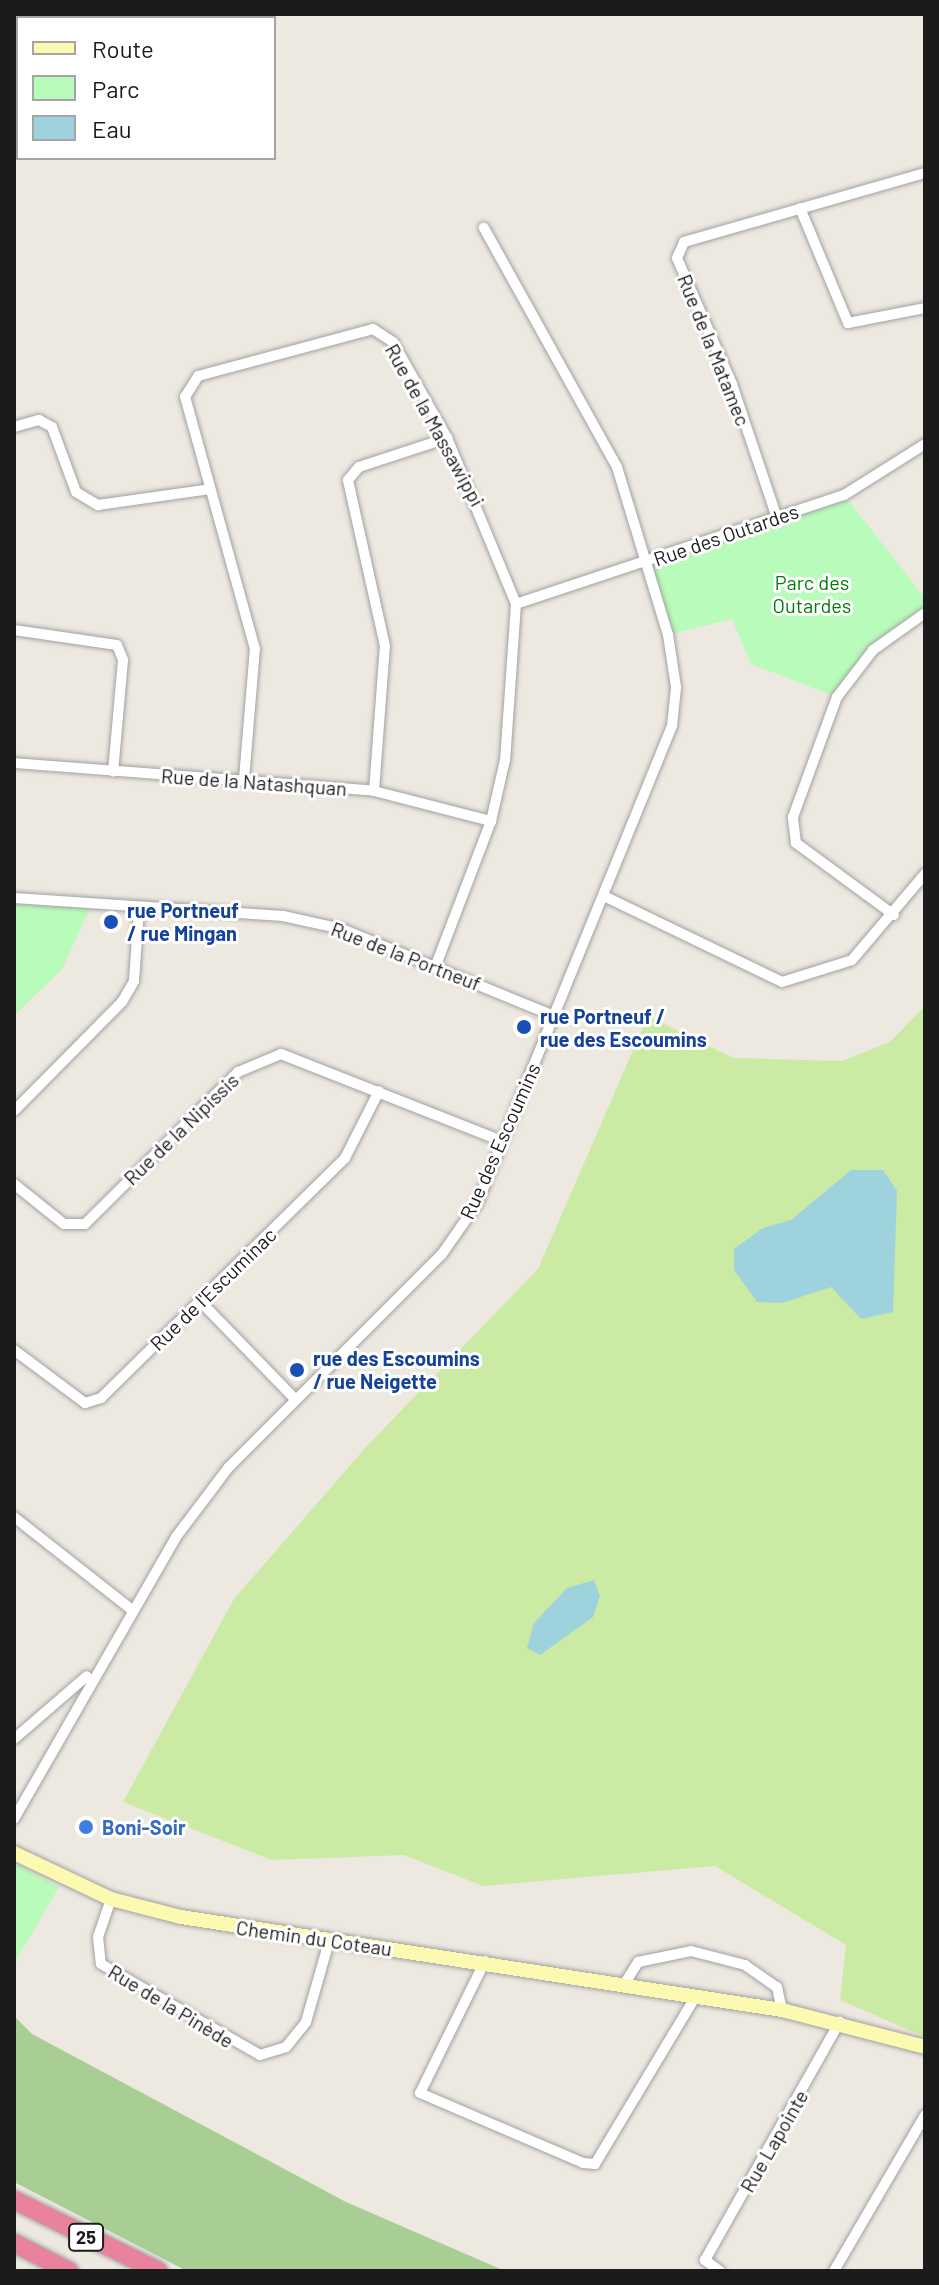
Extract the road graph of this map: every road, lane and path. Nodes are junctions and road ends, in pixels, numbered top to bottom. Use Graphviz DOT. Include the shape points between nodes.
graph roads {
  1 [pos="925,173"];
  2 [pos="800,208"];
  3 [pos="484,228"];
  4 [pos="925,308"];
  5 [pos="14,427"];
  6 [pos="447,438"];
  7 [pos="925,444"];
  8 [pos="210,489"];
  9 [pos="776,515"];
  10 [pos="644,564"];
  11 [pos="516,604"];
  12 [pos="925,613"];
  13 [pos="14,630"];
  14 [pos="14,763"];
  15 [pos="113,772"];
  16 [pos="244,779"];
  17 [pos="374,791"];
  18 [pos="491,821"];
  19 [pos="925,874"];
  20 [pos="606,897"];
  21 [pos="14,898"];
  22 [pos="139,909"];
  23 [pos="894,915"];
  24 [pos="436,965"];
  25 [pos="554,1016"];
  26 [pos="379,1091"];
  27 [pos="14,1111"];
  28 [pos="502,1141"];
  29 [pos="14,1184"];
  30 [pos="200,1301"];
  31 [pos="14,1350"];
  32 [pos="294,1398"];
  33 [pos="14,1517"];
  34 [pos="131,1609"];
  35 [pos="100,1663"];
  36 [pos="14,1739"];
  37 [pos="14,1819"];
  38 [pos="14,1853"];
  39 [pos="111,1899"];
  40 [pos="329,1942"];
  41 [pos="485,1961"];
  42 [pos="625,1983"];
  43 [pos="696,1996"];
  44 [pos="782,2010"];
  45 [pos="840,2021"];
  46 [pos="925,2047"];
  47 [pos="925,2115"];
  48 [pos="14,2200"];
  49 [pos="14,2243"];
  50 [pos="69,2271"];
  51 [pos="158,2271"];
  52 [pos="720,2271"];
  53 [pos="834,2271"];
  1 -- 2 [label="street, Rue de la Matamec"];
  2 -- 4 [label="street" via="848,323"];
  2 -- 9 [label="street, Rue de la Matamec" via="684,242 677,258 732,384"];
  3 -- 10 [label="street, Rue des Escoumins" via="617,467"];
  5 -- 8 [label="street" via="39,420 52,427 76,492 98,505"];
  6 -- 8 [label="street, Rue de la Massawippi" via="393,342 373,329 198,376 185,397"];
  6 -- 11 [label="street, Rue de la Massawippi"];
  6 -- 17 [label="street" via="359,467 348,480 385,646"];
  7 -- 9 [label="street, Rue des Outardes" via="844,495"];
  8 -- 16 [label="street, Rue de la Massawippi" via="255,649"];
  9 -- 10 [label="street, Rue des Outardes"];
  10 -- 11 [label="street, Rue des Outardes"];
  10 -- 20 [label="street, Rue des Escoumins" via="668,635 676,687 672,726"];
  11 -- 18 [label="street, Rue de la Massawippi" via="512,701"];
  12 -- 23 [label="street" via="873,650 837,697 793,817 796,843"];
  13 -- 15 [label="street" via="117,645 123,660"];
  14 -- 15 [label="street, Rue de la Natashquan"];
  15 -- 16 [label="street, Rue de la Natashquan"];
  16 -- 17 [label="street, Rue de la Natashquan"];
  17 -- 18 [label="street, Rue de la Natashquan"];
  18 -- 24 [label="street, Rue de la Massawippi"];
  19 -- 23 [label="street"];
  20 -- 23 [label="street" via="782,982 852,960"];
  20 -- 25 [label="street, Rue des Escoumins"];
  21 -- 22 [label="street, Rue de la Portneuf"];
  22 -- 24 [label="street, Rue de la Portneuf" via="283,916 342,929"];
  22 -- 27 [label="street" via="134,981 122,1002"];
  24 -- 25 [label="street, Rue de la Portneuf"];
  25 -- 28 [label="street, Rue des Escoumins"];
  26 -- 28 [label="street, Rue de la Nipissis"];
  26 -- 29 [label="street, Rue de la Nipissis" via="281,1054 238,1072 85,1224 64,1224"];
  26 -- 30 [label="street, Rue de l'Escuminac" via="345,1158"];
  28 -- 32 [label="street, Rue des Escoumins" via="477,1204 442,1254"];
  30 -- 31 [label="street, Rue de l'Escuminac" via="101,1398 85,1403"];
  30 -- 32 [label="street"];
  32 -- 34 [label="street, Rue des Escoumins" via="229,1467"];
  33 -- 34 [label="street"];
  34 -- 35 [label="street, Rue des Escoumins"];
  35 -- 36 [label="street, Rue des Escoumins"];
  35 -- 37 [label="street, Rue des Escoumins"];
  38 -- 39 [label="street, Chemin du Coteau"];
  39 -- 40 [label="street, Chemin du Coteau"];
  39 -- 40 [label="street, Rue de la Pinède" via="98,1937 101,1964 260,2055 286,2047 306,2022"];
  40 -- 41 [label="street, Chemin du Coteau"];
  41 -- 42 [label="street, Chemin du Coteau"];
  41 -- 43 [label="street" via="420,2093 583,2163 595,2164"];
  42 -- 43 [label="street, Chemin du Coteau"];
  42 -- 44 [label="street" via="638,1962 691,1951 745,1965 777,1987"];
  43 -- 44 [label="street, Chemin du Coteau"];
  44 -- 45 [label="street, Chemin du Coteau"];
  45 -- 46 [label="street, Chemin du Coteau"];
  45 -- 52 [label="street, Rue Lapointe" via="705,2260"];
  47 -- 53 [label="street"];
  48 -- 51 [label="highway, 25"];
  49 -- 50 [label="highway, 25"];
}
